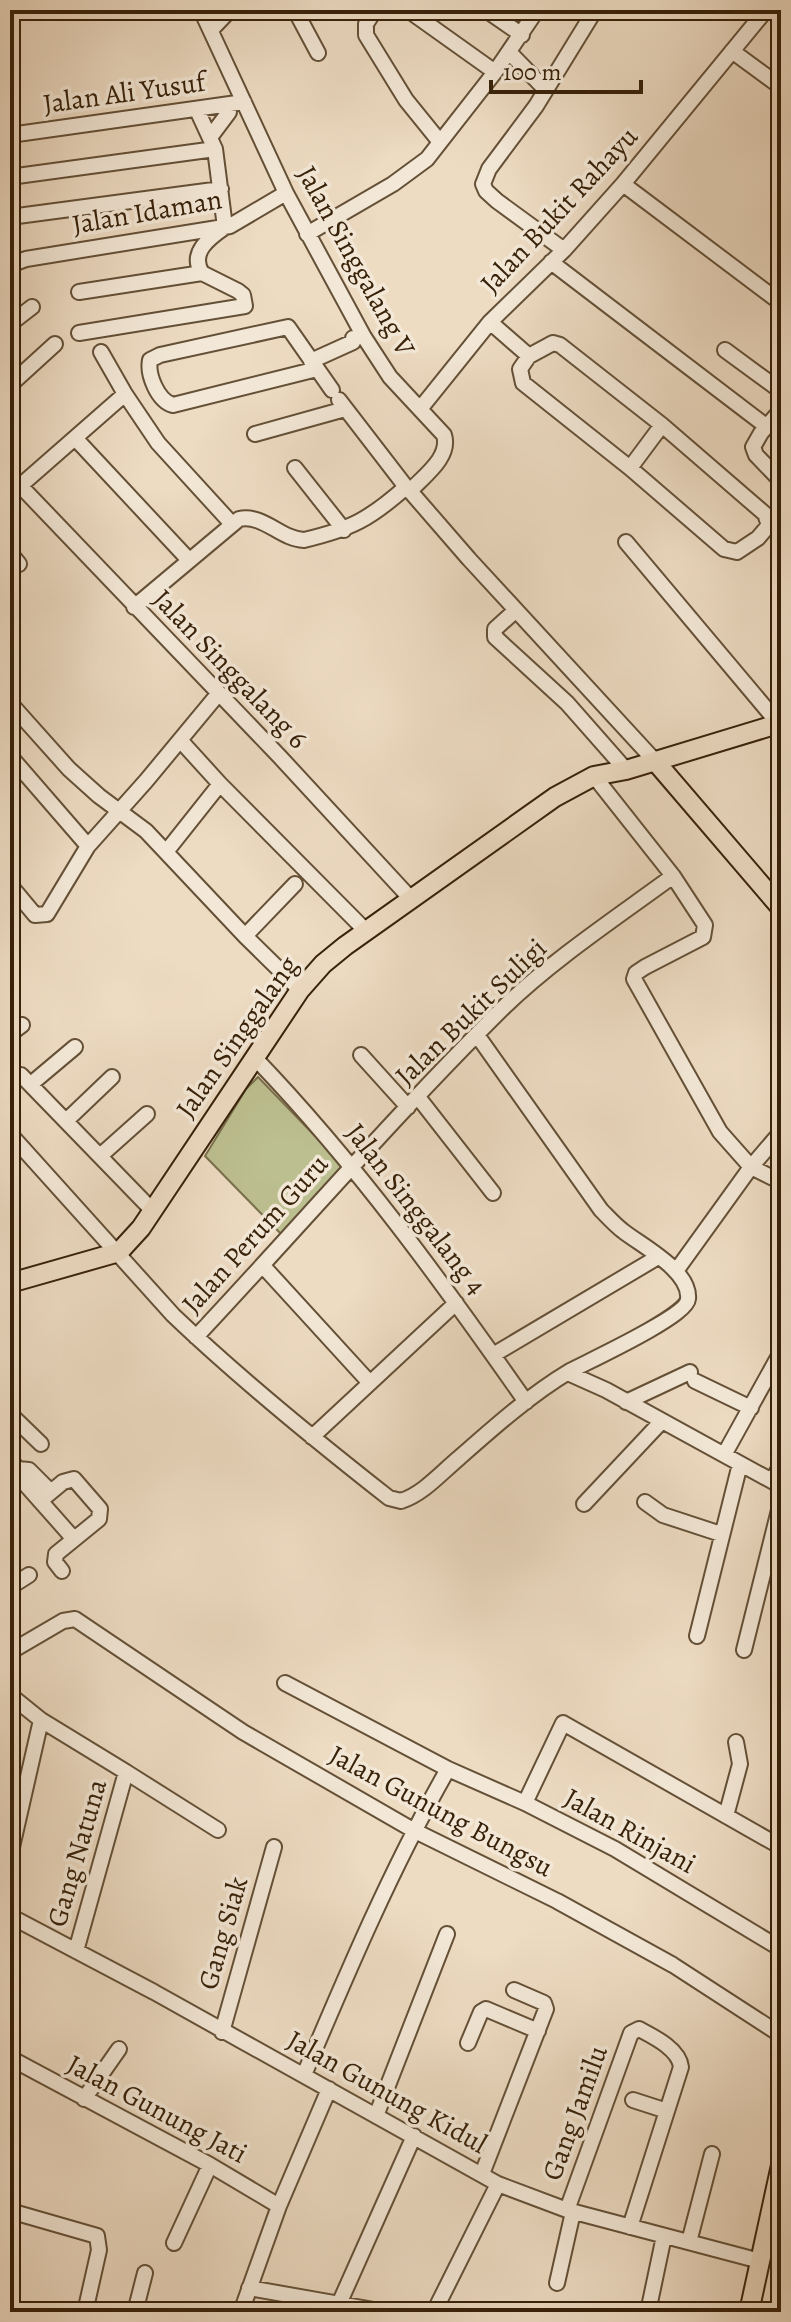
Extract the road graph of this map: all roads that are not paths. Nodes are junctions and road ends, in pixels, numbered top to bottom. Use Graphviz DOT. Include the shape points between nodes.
graph roads {
  1 [pos="201,10"];
  2 [pos="230,10"];
  3 [pos="295,10"];
  4 [pos="375,10"];
  5 [pos="408,10"];
  6 [pos="486,10"];
  7 [pos="537,10"];
  8 [pos="595,10"];
  9 [pos="766,10"];
  10 [pos="211,30"];
  11 [pos="522,35"];
  12 [pos="732,51"];
  13 [pos="509,52"];
  14 [pos="318,53"];
  15 [pos="495,72"];
  16 [pos="781,87"];
  17 [pos="546,90"];
  18 [pos="244,102"];
  19 [pos="228,105"];
  20 [pos="197,110"];
  21 [pos="10,135"];
  22 [pos="440,142"];
  23 [pos="213,143"];
  24 [pos="17,176"];
  25 [pos="623,184"];
  26 [pos="221,189"];
  27 [pos="286,193"];
  28 [pos="10,217"];
  29 [pos="225,227"];
  30 [pos="307,234"];
  31 [pos="564,250"];
  32 [pos="551,262"];
  33 [pos="10,265"];
  34 [pos="202,273"];
  35 [pos="79,292"];
  36 [pos="781,303"];
  37 [pos="32,307"];
  38 [pos="490,322"];
  39 [pos="10,324"];
  40 [pos="79,333"];
  41 [pos="357,335"];
  42 [pos="55,344"];
  43 [pos="725,350"];
  44 [pos="101,352"];
  45 [pos="529,356"];
  46 [pos="314,365"];
  47 [pos="10,385"];
  48 [pos="781,391"];
  49 [pos="125,394"];
  50 [pos="339,400"];
  51 [pos="420,409"];
  52 [pos="781,410"];
  53 [pos="662,425"];
  54 [pos="766,426"];
  55 [pos="255,434"];
  56 [pos="75,438"];
  57 [pos="295,468"];
  58 [pos="630,468"];
  59 [pos="15,481"];
  60 [pos="781,481"];
  61 [pos="408,489"];
  62 [pos="232,524"];
  63 [pos="344,530"];
  64 [pos="626,542"];
  65 [pos="188,559"];
  66 [pos="134,607"];
  67 [pos="516,610"];
  68 [pos="219,693"];
  69 [pos="13,712"];
  70 [pos="780,723"];
  71 [pos="180,740"];
  72 [pos="10,756"];
  73 [pos="655,761"];
  74 [pos="626,770"];
  75 [pos="594,776"];
  76 [pos="220,784"];
  77 [pos="121,811"];
  78 [pos="88,846"];
  79 [pos="166,852"];
  80 [pos="673,876"];
  81 [pos="295,884"];
  82 [pos="10,885"];
  83 [pos="412,900"];
  84 [pos="781,908"];
  85 [pos="366,931"];
  86 [pos="245,936"];
  87 [pos="300,990"];
  88 [pos="477,1035"];
  89 [pos="75,1047"];
  90 [pos="361,1055"];
  91 [pos="254,1057"];
  92 [pos="112,1077"];
  93 [pos="413,1102"];
  94 [pos="147,1114"];
  95 [pos="67,1120"];
  96 [pos="781,1132"];
  97 [pos="10,1134"];
  98 [pos="100,1156"];
  99 [pos="352,1166"];
  100 [pos="751,1167"];
  101 [pos="781,1182"];
  102 [pos="493,1193"];
  103 [pos="152,1210"];
  104 [pos="119,1252"];
  105 [pos="658,1257"];
  106 [pos="263,1266"];
  107 [pos="676,1271"];
  108 [pos="10,1283"];
  109 [pos="456,1303"];
  110 [pos="196,1337"];
  111 [pos="781,1352"];
  112 [pos="493,1355"];
  113 [pos="568,1373"];
  114 [pos="370,1383"];
  115 [pos="526,1402"];
  116 [pos="626,1402"];
  117 [pos="751,1408"];
  118 [pos="10,1414"];
  119 [pos="662,1421"];
  120 [pos="312,1437"];
  121 [pos="41,1444"];
  122 [pos="724,1455"];
  123 [pos="14,1464"];
  124 [pos="740,1464"];
  125 [pos="781,1465"];
  126 [pos="776,1484"];
  127 [pos="45,1496"];
  128 [pos="645,1502"];
  129 [pos="781,1502"];
  130 [pos="584,1504"];
  131 [pos="721,1534"];
  132 [pos="73,1538"];
  133 [pos="62,1571"];
  134 [pos="29,1575"];
  135 [pos="10,1587"];
  136 [pos="697,1636"];
  137 [pos="744,1650"];
  138 [pos="10,1652"];
  139 [pos="285,1683"];
  140 [pos="10,1695"];
  141 [pos="41,1720"];
  142 [pos="736,1742"];
  143 [pos="448,1769"];
  144 [pos="126,1772"];
  145 [pos="525,1803"];
  146 [pos="726,1816"];
  147 [pos="218,1830"];
  148 [pos="413,1830"];
  149 [pos="274,1847"];
  150 [pos="781,1847"];
  151 [pos="10,1856"];
  152 [pos="10,1916"];
  153 [pos="447,1934"];
  154 [pos="781,1949"];
  155 [pos="76,1951"];
  156 [pos="514,1990"];
  157 [pos="538,2031"];
  158 [pos="222,2032"];
  159 [pos="781,2035"];
  160 [pos="468,2043"];
  161 [pos="119,2049"];
  162 [pos="10,2058"];
  163 [pos="304,2075"];
  164 [pos="329,2089"];
  165 [pos="84,2099"];
  166 [pos="633,2100"];
  167 [pos="667,2111"];
  168 [pos="376,2116"];
  169 [pos="414,2136"];
  170 [pos="712,2154"];
  171 [pos="210,2165"];
  172 [pos="781,2165"];
  173 [pos="482,2174"];
  174 [pos="498,2184"];
  175 [pos="279,2206"];
  176 [pos="10,2211"];
  177 [pos="570,2211"];
  178 [pos="630,2227"];
  179 [pos="664,2236"];
  180 [pos="689,2242"];
  181 [pos="174,2243"];
  182 [pos="760,2261"];
  183 [pos="145,2273"];
  184 [pos="557,2283"];
  185 [pos="249,2288"];
  186 [pos="339,2304"];
  187 [pos="85,2312"];
  188 [pos="135,2312"];
  189 [pos="241,2312"];
  190 [pos="385,2312"];
  191 [pos="434,2312"];
  192 [pos="648,2312"];
  193 [pos="749,2312"];
  1 -- 10 [label="street, Jalan Singgalang V"];
  2 -- 10 [label="street"];
  3 -- 14 [label="street"];
  4 -- 22 [label="street" via="366,35 406,100"];
  5 -- 15 [label="street"];
  6 -- 11 [label="street"];
  7 -- 11 [label="street"];
  8 -- 17 [label="street"];
  9 -- 12 [label="street, Jalan Bukit Rahayu"];
  10 -- 18 [label="street, Jalan Singgalang V"];
  11 -- 13 [label="street"];
  12 -- 16 [label="street"];
  12 -- 25 [label="street, Jalan Bukit Rahayu"];
  13 -- 15 [label="street"];
  13 -- 17 [label="street"];
  15 -- 22 [label="street"];
  17 -- 31 [label="street" via="489,169 484,187"];
  18 -- 19 [label="street, Jalan Ali Yusuf"];
  18 -- 27 [label="street, Jalan Singgalang V"];
  19 -- 20 [label="street, Jalan Ali Yusuf"];
  19 -- 23 [label="street"];
  20 -- 21 [label="street, Jalan Ali Yusuf"];
  20 -- 23 [label="street"];
  22 -- 30 [label="street" via="412,171"];
  23 -- 24 [label="street"];
  23 -- 26 [label="street"];
  25 -- 31 [label="street, Jalan Bukit Rahayu"];
  25 -- 36 [label="street"];
  26 -- 28 [label="street"];
  26 -- 29 [label="street"];
  27 -- 29 [label="street, Jalan Idaman"];
  27 -- 30 [label="street, Jalan Singgalang V"];
  29 -- 33 [label="street, Jalan Idaman"];
  29 -- 34 [label="street" via="198,254"];
  30 -- 41 [label="street, Jalan Singgalang V"];
  31 -- 32 [label="street, Jalan Bukit Rahayu"];
  32 -- 38 [label="street, Jalan Bukit Rahayu"];
  32 -- 54 [label="street"];
  34 -- 35 [label="street"];
  34 -- 40 [label="street" via="238,291 245,306"];
  37 -- 39 [label="street"];
  38 -- 45 [label="street"];
  38 -- 51 [label="street, Jalan Bukit Rahayu"];
  41 -- 46 [label="street" via="334,343"];
  41 -- 51 [label="street, Jalan Singgalang V"];
  42 -- 47 [label="street"];
  43 -- 48 [label="street"];
  44 -- 49 [label="street"];
  45 -- 53 [label="street" via="546,345 560,345"];
  45 -- 58 [label="street" via="520,369 523,383"];
  46 -- 46 [label="street" via="173,405 162,399 149,369 150,360 160,355 287,327"];
  46 -- 50 [label="street"];
  49 -- 56 [label="street"];
  49 -- 62 [label="street" via="158,443"];
  50 -- 55 [label="street"];
  50 -- 61 [label="street"];
  51 -- 61 [label="street, Jalan Singgalang V" via="444,435 446,446"];
  52 -- 54 [label="street"];
  53 -- 58 [label="street"];
  53 -- 58 [label="street" via="765,514 769,525 740,551 724,549"];
  54 -- 60 [label="street" via="754,451"];
  56 -- 59 [label="street"];
  56 -- 65 [label="street"];
  57 -- 63 [label="street"];
  59 -- 66 [label="street, Jalan Singgalang 6"];
  61 -- 63 [label="street"];
  61 -- 67 [label="street"];
  62 -- 63 [label="street" via="241,518 257,520 300,540"];
  62 -- 65 [label="street"];
  64 -- 70 [label="street"];
  65 -- 66 [label="street"];
  66 -- 68 [label="street, Jalan Singgalang 6"];
  67 -- 73 [label="street"];
  67 -- 74 [label="street" via="495,629 495,637 567,703"];
  68 -- 71 [label="street"];
  68 -- 83 [label="street, Jalan Singgalang 6"];
  69 -- 77 [label="street" via="69,769"];
  70 -- 73 [label="main road, Jalan Singgalang"];
  71 -- 76 [label="street"];
  71 -- 77 [label="street"];
  72 -- 78 [label="street"];
  73 -- 74 [label="main road, Jalan Singgalang"];
  73 -- 84 [label="main road"];
  74 -- 75 [label="main road, Jalan Singgalang"];
  75 -- 80 [label="street"];
  75 -- 83 [label="main road, Jalan Singgalang" via="555,797"];
  76 -- 79 [label="street"];
  76 -- 85 [label="street"];
  77 -- 78 [label="street"];
  77 -- 79 [label="street"];
  78 -- 82 [label="street" via="44,916 35,915"];
  79 -- 86 [label="street"];
  80 -- 88 [label="street, Jalan Bukit Suligi" via="540,976"];
  80 -- 100 [label="street" via="704,921 706,933 645,967 634,979 720,1132"];
  81 -- 86 [label="street"];
  83 -- 85 [label="main road, Jalan Singgalang"];
  85 -- 87 [label="main road, Jalan Singgalang" via="323,964"];
  86 -- 87 [label="street"];
  87 -- 91 [label="main road, Jalan Singgalang"];
  88 -- 93 [label="street, Jalan Bukit Suligi"];
  88 -- 105 [label="street" via="601,1210"];
  89 -- 95 [label="street" via="26,1080"];
  90 -- 93 [label="street"];
  91 -- 99 [label="street, Jalan Singgalang 4"];
  91 -- 103 [label="main road, Jalan Singgalang"];
  92 -- 95 [label="street"];
  93 -- 99 [label="street, Jalan Bukit Suligi"];
  93 -- 102 [label="street"];
  94 -- 98 [label="street"];
  95 -- 98 [label="street"];
  96 -- 100 [label="street"];
  97 -- 104 [label="street"];
  98 -- 103 [label="street"];
  99 -- 106 [label="street, Jalan Perum Guru"];
  99 -- 109 [label="street, Jalan Singgalang 4"];
  100 -- 101 [label="street"];
  100 -- 107 [label="street"];
  103 -- 104 [label="main road, Jalan Singgalang"];
  104 -- 108 [label="main road"];
  104 -- 110 [label="street"];
  105 -- 107 [label="street"];
  105 -- 112 [label="street"];
  106 -- 110 [label="street, Jalan Perum Guru"];
  106 -- 114 [label="street"];
  107 -- 113 [label="street" via="688,1295 683,1309"];
  109 -- 112 [label="street, Jalan Singgalang 4"];
  109 -- 114 [label="street"];
  110 -- 120 [label="street"];
  111 -- 117 [label="street"];
  112 -- 115 [label="street, Jalan Singgalang 4"];
  113 -- 115 [label="street"];
  113 -- 116 [label="street"];
  114 -- 120 [label="street"];
  115 -- 120 [label="street" via="401,1501 389,1498"];
  116 -- 117 [label="street" via="693,1376"];
  116 -- 119 [label="street"];
  117 -- 122 [label="street"];
  118 -- 121 [label="street"];
  119 -- 122 [label="street"];
  119 -- 130 [label="street"];
  122 -- 124 [label="street"];
  123 -- 127 [label="street" via="29,1470"];
  124 -- 126 [label="street"];
  124 -- 131 [label="street"];
  125 -- 126 [label="street"];
  127 -- 132 [label="street"];
  127 -- 132 [label="street" via="74,1479 100,1509 99,1519"];
  128 -- 131 [label="street" via="663,1515"];
  129 -- 137 [label="street"];
  131 -- 136 [label="street"];
  132 -- 133 [label="street" via="55,1557"];
  134 -- 135 [label="street"];
  138 -- 148 [label="street, Jalan Gunung Bungsu" via="75,1619 243,1732"];
  139 -- 143 [label="street, Jalan Rinjani"];
  140 -- 141 [label="street, Gang Natuna"];
  141 -- 144 [label="street, Gang Natuna"];
  141 -- 151 [label="street"];
  142 -- 146 [label="street" via="740,1764"];
  143 -- 145 [label="street, Jalan Rinjani"];
  143 -- 148 [label="street"];
  144 -- 147 [label="street"];
  144 -- 155 [label="street, Gang Natuna"];
  145 -- 146 [label="street" via="563,1723"];
  145 -- 154 [label="street, Jalan Rinjani" via="667,1879"];
  146 -- 150 [label="street"];
  148 -- 159 [label="street, Jalan Gunung Bungsu" via="612,1931"];
  148 -- 163 [label="street"];
  149 -- 158 [label="street, Gang Siak"];
  152 -- 155 [label="street, Jalan Gunung Kidul"];
  153 -- 168 [label="street"];
  155 -- 158 [label="street, Jalan Gunung Kidul"];
  156 -- 157 [label="street" via="545,2004"];
  157 -- 160 [label="street" via="486,2009"];
  157 -- 173 [label="street"];
  158 -- 163 [label="street, Jalan Gunung Kidul"];
  161 -- 165 [label="street"];
  162 -- 165 [label="street, Jalan Gunung Jati"];
  163 -- 164 [label="street, Jalan Gunung Kidul"];
  164 -- 168 [label="street, Jalan Gunung Kidul"];
  164 -- 175 [label="street"];
  165 -- 171 [label="street, Jalan Gunung Jati"];
  166 -- 167 [label="street"];
  167 -- 177 [label="street, Gang Jamilu" via="680,2060 637,2029 631,2033"];
  167 -- 178 [label="street"];
  168 -- 169 [label="street, Jalan Gunung Kidul"];
  169 -- 173 [label="street, Jalan Gunung Kidul"];
  169 -- 186 [label="street"];
  170 -- 180 [label="street"];
  171 -- 175 [label="street, Jalan Gunung Jati"];
  171 -- 181 [label="street"];
  172 -- 182 [label="main road"];
  173 -- 174 [label="street, Jalan Gunung Kidul"];
  174 -- 177 [label="street, Jalan Gunung Kidul"];
  174 -- 191 [label="street"];
  175 -- 185 [label="street"];
  176 -- 187 [label="street" via="97,2236 99,2250"];
  177 -- 178 [label="street, Jalan Gunung Kidul"];
  177 -- 184 [label="street, Gang Jamilu"];
  178 -- 179 [label="street, Jalan Gunung Kidul"];
  179 -- 180 [label="street, Jalan Gunung Kidul"];
  179 -- 192 [label="street"];
  180 -- 182 [label="street, Jalan Gunung Kidul"];
  182 -- 193 [label="main road"];
  183 -- 188 [label="street"];
  185 -- 186 [label="street"];
  185 -- 189 [label="street"];
  186 -- 190 [label="street"];
}
